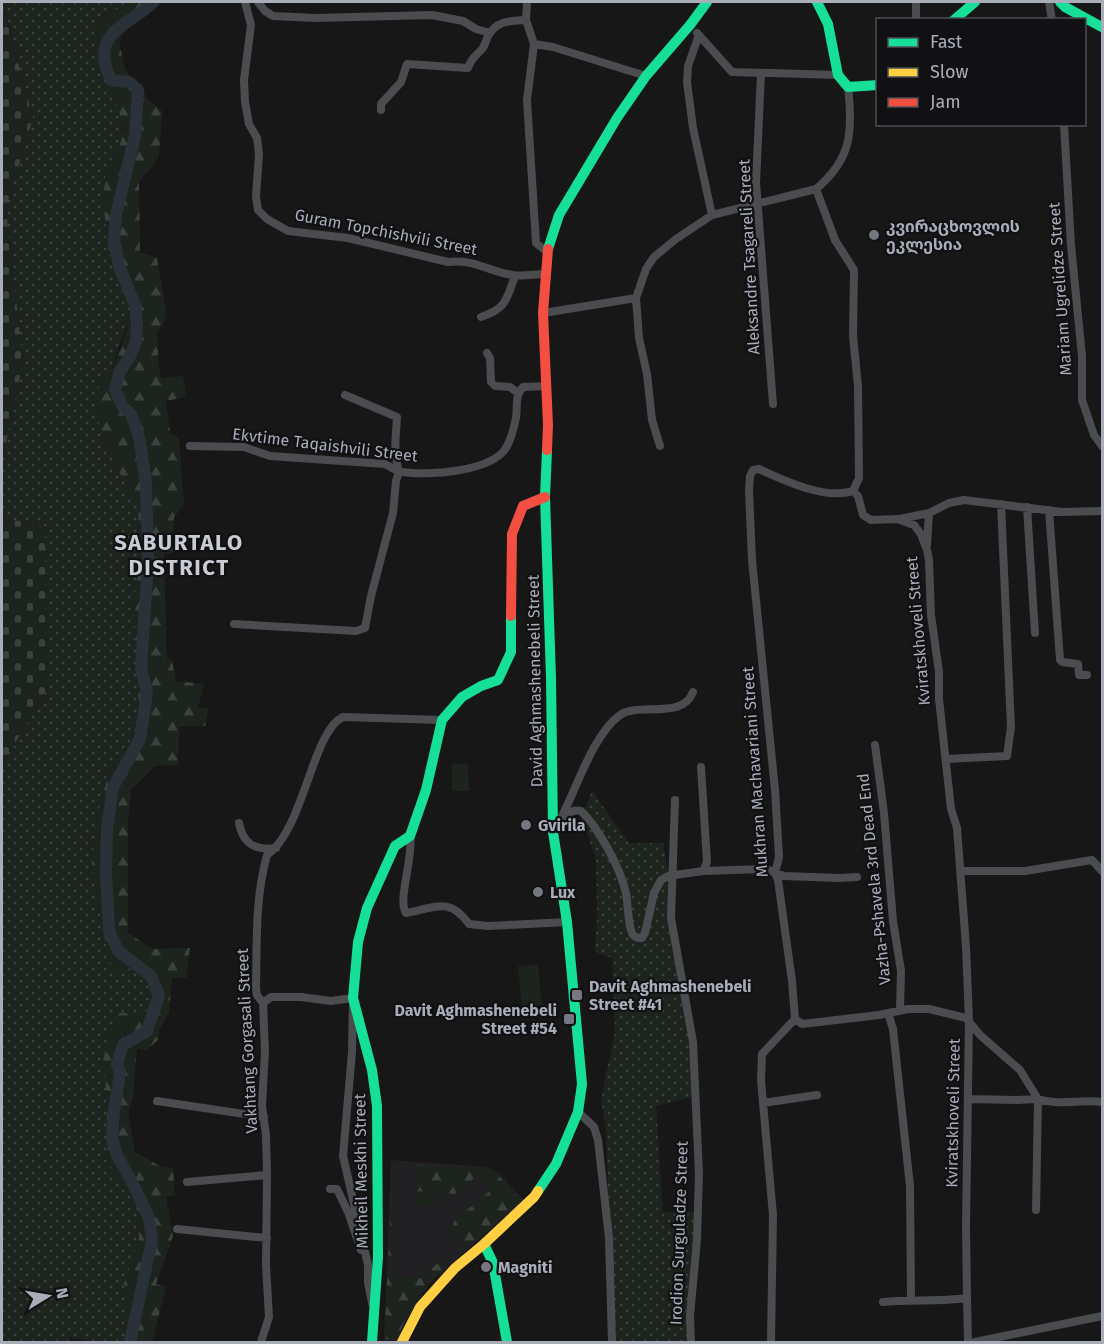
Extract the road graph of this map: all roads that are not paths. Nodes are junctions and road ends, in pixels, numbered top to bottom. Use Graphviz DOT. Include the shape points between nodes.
graph roads {
  1 [pos="245,2"];
  2 [pos="258,2"];
  3 [pos="527,2"];
  4 [pos="707,2"];
  5 [pos="817,2"];
  6 [pos="916,2"];
  7 [pos="975,2"];
  8 [pos="1049,2"];
  9 [pos="1060,2"];
  10 [pos="916,18"];
  11 [pos="956,18"];
  12 [pos="1052,18"];
  13 [pos="1085,18"];
  14 [pos="1086,18"];
  15 [pos="526,20"];
  16 [pos="690,25"];
  17 [pos="1102,27"];
  18 [pos="490,33"];
  19 [pos="699,35"];
  20 [pos="534,44"];
  21 [pos="760,73"];
  22 [pos="838,75"];
  23 [pos="646,76"];
  24 [pos="876,85"];
  25 [pos="849,87"];
  26 [pos="381,111"];
  27 [pos="1064,126"];
  28 [pos="816,189"];
  29 [pos="758,202"];
  30 [pos="712,215"];
  31 [pos="547,252"];
  32 [pos="545,274"];
  33 [pos="515,276"];
  34 [pos="636,297"];
  35 [pos="543,313"];
  36 [pos="481,317"];
  37 [pos="487,353"];
  38 [pos="546,386"];
  39 [pos="518,393"];
  40 [pos="345,395"];
  41 [pos="773,404"];
  42 [pos="190,446"];
  43 [pos="660,446"];
  44 [pos="1102,446"];
  45 [pos="399,472"];
  46 [pos="854,491"];
  47 [pos="545,497"];
  48 [pos="1001,504"];
  49 [pos="1027,507"];
  50 [pos="1049,510"];
  51 [pos="1102,511"];
  52 [pos="930,513"];
  53 [pos="897,519"];
  54 [pos="927,549"];
  55 [pos="234,624"];
  56 [pos="1035,633"];
  57 [pos="1087,675"];
  58 [pos="693,692"];
  59 [pos="442,720"];
  60 [pos="875,745"];
  61 [pos="946,759"];
  62 [pos="701,767"];
  63 [pos="675,800"];
  64 [pos="239,823"];
  65 [pos="553,832"];
  66 [pos="411,836"];
  67 [pos="277,848"];
  68 [pos="704,871"];
  69 [pos="961,871"];
  70 [pos="1102,871"];
  71 [pos="775,873"];
  72 [pos="674,874"];
  73 [pos="857,877"];
  74 [pos="567,922"];
  75 [pos="353,998"];
  76 [pos="263,1003"];
  77 [pos="900,1010"];
  78 [pos="888,1013"];
  79 [pos="795,1019"];
  80 [pos="969,1020"];
  81 [pos="818,1095"];
  82 [pos="969,1099"];
  83 [pos="1038,1099"];
  84 [pos="157,1101"];
  85 [pos="1102,1101"];
  86 [pos="763,1103"];
  87 [pos="578,1113"];
  88 [pos="264,1117"];
  89 [pos="267,1175"];
  90 [pos="187,1182"];
  91 [pos="330,1189"];
  92 [pos="1036,1209"];
  93 [pos="177,1229"];
  94 [pos="267,1238"];
  95 [pos="484,1244"];
  96 [pos="368,1283"];
  97 [pos="967,1298"];
  98 [pos="911,1299"];
  99 [pos="883,1302"];
  100 [pos="374,1314"];
  101 [pos="1102,1316"];
  102 [pos="261,1342"];
  103 [pos="372,1342"];
  104 [pos="402,1342"];
  105 [pos="507,1342"];
  106 [pos="612,1342"];
  107 [pos="691,1342"];
  108 [pos="771,1342"];
  109 [pos="968,1342"];
  110 [pos="975,1342"];
  1 -- 33 [label="street, Guram Topchishvili Street" via="251,25 245,102 259,154 255,197 258,210 288,231 348,238 448,262 474,262"];
  2 -- 18 [label="street" via="273,16 432,15 463,21"];
  3 -- 15 [label="street"];
  4 -- 16 [label="street, David Aghmashenebeli Street"];
  5 -- 22 [label="street" via="828,24"];
  6 -- 10 [label="street"];
  7 -- 11 [label="street"];
  8 -- 12 [label="street"];
  9 -- 13 [label="street"];
  14 -- 17 [label="street"];
  15 -- 18 [label="street" via="504,21"];
  15 -- 20 [label="street"];
  16 -- 19 [label="street"];
  16 -- 23 [label="street, David Aghmashenebeli Street"];
  18 -- 26 [label="street" via="468,68 408,64 401,82 381,104"];
  19 -- 21 [label="street" via="732,72"];
  19 -- 30 [label="street" via="687,82"];
  20 -- 23 [label="street" via="553,46"];
  20 -- 31 [label="street" via="527,100 536,243"];
  21 -- 22 [label="street"];
  21 -- 29 [label="street, Aleksandre Tsagareli Street"];
  22 -- 25 [label="street"];
  23 -- 31 [label="street, David Aghmashenebeli Street" via="559,215"];
  24 -- 25 [label="street"];
  25 -- 28 [label="street" via="850,134 846,150"];
  27 -- 44 [label="street, Mariam Ugrelidze Street" via="1083,400 1089,423"];
  28 -- 29 [label="street"];
  28 -- 46 [label="street" via="835,240 854,270 859,478"];
  29 -- 30 [label="street"];
  29 -- 41 [label="street, Aleksandre Tsagareli Street"];
  30 -- 34 [label="street" via="654,257"];
  31 -- 32 [label="street, David Aghmashenebeli Street"];
  32 -- 33 [label="street, Guram Topchishvili Street"];
  32 -- 35 [label="street, David Aghmashenebeli Street"];
  33 -- 36 [label="street" via="499,311"];
  34 -- 35 [label="street"];
  34 -- 43 [label="street" via="652,420"];
  35 -- 38 [label="street, David Aghmashenebeli Street"];
  37 -- 39 [label="street" via="491,382"];
  38 -- 39 [label="street" via="523,387"];
  38 -- 47 [label="street, David Aghmashenebeli Street"];
  39 -- 45 [label="street, Ekvtime Taqaishvili Street" via="511,437 496,459 456,471"];
  40 -- 45 [label="street" via="397,417 394,443"];
  42 -- 45 [label="street, Ekvtime Taqaishvili Street" via="244,447 270,456 385,464"];
  45 -- 55 [label="street" via="365,628 356,631"];
  46 -- 53 [label="street, Kviratskhoveli Street" via="863,515 872,520"];
  46 -- 71 [label="street, Mukhran Machavariani Street" via="834,493 799,486 759,470 753,470 750,476 752,560 779,857"];
  47 -- 59 [label="street, Mikheil Meskhi Street" via="523,506 512,534 511,652 503,671 498,680 462,697"];
  47 -- 65 [label="street, David Aghmashenebeli Street"];
  48 -- 49 [label="street"];
  48 -- 52 [label="street" via="964,500"];
  48 -- 61 [label="street" via="1011,727 1007,756"];
  49 -- 50 [label="street"];
  49 -- 56 [label="street"];
  50 -- 51 [label="street"];
  50 -- 57 [label="street" via="1060,660 1078,664 1079,675"];
  52 -- 53 [label="street"];
  52 -- 54 [label="street"];
  53 -- 54 [label="street, Kviratskhoveli Street" via="914,525"];
  54 -- 61 [label="street, Kviratskhoveli Street"];
  58 -- 65 [label="street" via="691,698 670,708 622,714 601,735"];
  59 -- 66 [label="street, Mikheil Meskhi Street"];
  59 -- 67 [label="street, Vakhtang Gorgasali Street" via="337,720"];
  60 -- 77 [label="street, Vazha-Pshavela 3rd Dead End" via="901,971"];
  61 -- 69 [label="street, Kviratskhoveli Street"];
  62 -- 68 [label="street" via="707,862"];
  63 -- 72 [label="street, Irodion Surguladze Street"];
  64 -- 67 [label="street" via="241,834 253,846"];
  65 -- 72 [label="street" via="572,810 585,815 600,836 626,891 631,928 638,938 645,933 656,887"];
  65 -- 74 [label="street, David Aghmashenebeli Street"];
  66 -- 74 [label="street" via="402,904 406,913 446,905 461,912 469,924"];
  66 -- 75 [label="street, Mikheil Meskhi Street" via="395,846 367,908 358,942"];
  67 -- 76 [label="street, Vakhtang Gorgasali Street" via="267,855 259,886 256,987"];
  68 -- 71 [label="street" via="766,869"];
  68 -- 72 [label="street"];
  69 -- 70 [label="street" via="1025,871 1092,860"];
  69 -- 80 [label="street, Kviratskhoveli Street"];
  71 -- 73 [label="street"];
  71 -- 79 [label="street, Mukhran Machavariani Street"];
  72 -- 107 [label="street, Irodion Surguladze Street" via="672,918 693,1042 698,1150"];
  74 -- 87 [label="street, David Aghmashenebeli Street" via="582,1084"];
  75 -- 76 [label="street" via="331,1001 271,997"];
  75 -- 96 [label="street" via="343,1156 368,1264"];
  75 -- 100 [label="street, Mikheil Meskhi Street" via="377,1106 378,1257"];
  76 -- 88 [label="street, Vakhtang Gorgasali Street"];
  77 -- 78 [label="street"];
  77 -- 80 [label="street" via="929,1010"];
  78 -- 79 [label="street" via="802,1024"];
  78 -- 98 [label="street" via="910,1186"];
  79 -- 86 [label="street" via="762,1054"];
  80 -- 82 [label="street, Kviratskhoveli Street"];
  80 -- 83 [label="street" via="980,1035 1020,1070"];
  81 -- 86 [label="street"];
  82 -- 83 [label="street"];
  82 -- 97 [label="street, Kviratskhoveli Street"];
  83 -- 85 [label="street" via="1060,1103"];
  83 -- 92 [label="street"];
  84 -- 88 [label="street"];
  86 -- 108 [label="street" via="773,1215"];
  87 -- 95 [label="street, David Aghmashenebeli Street" via="556,1164 534,1197"];
  87 -- 106 [label="street" via="594,1126 598,1140 609,1238"];
  88 -- 89 [label="street, Vakhtang Gorgasali Street"];
  89 -- 90 [label="street"];
  89 -- 94 [label="street, Vakhtang Gorgasali Street"];
  91 -- 96 [label="street" via="337,1190 348,1212"];
  93 -- 94 [label="street"];
  94 -- 102 [label="street, Vakhtang Gorgasali Street" via="269,1317"];
  95 -- 104 [label="street, David Aghmashenebeli Street" via="454,1268 420,1307"];
  95 -- 105 [label="street" via="493,1263"];
  96 -- 100 [label="street"];
  97 -- 98 [label="street"];
  97 -- 109 [label="street, Kviratskhoveli Street"];
  98 -- 99 [label="street"];
  100 -- 103 [label="street, Mikheil Meskhi Street"];
  101 -- 110 [label="street"];
}
